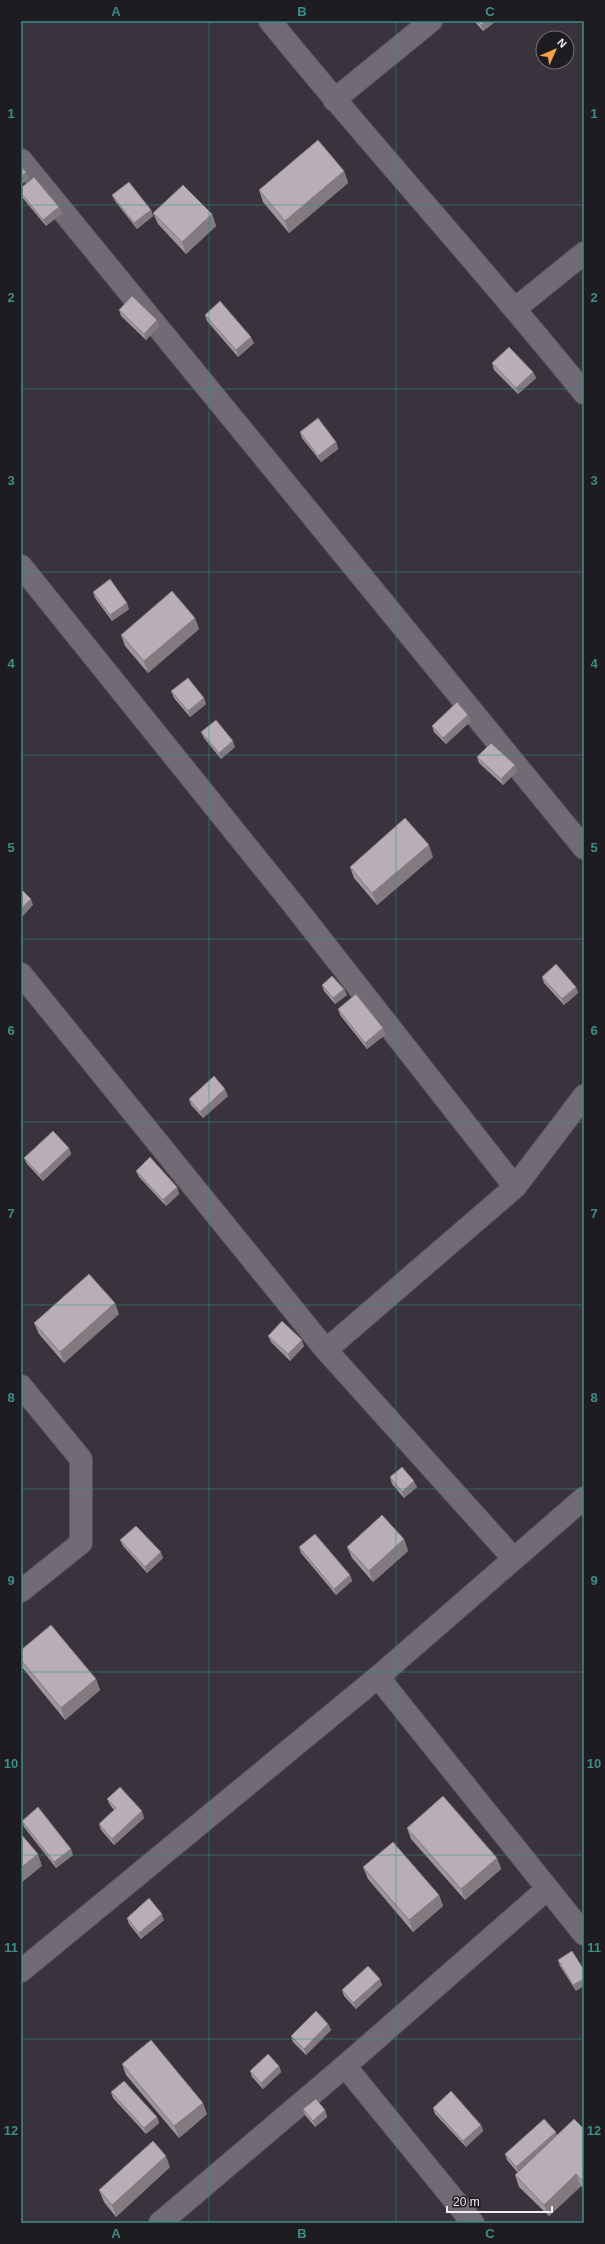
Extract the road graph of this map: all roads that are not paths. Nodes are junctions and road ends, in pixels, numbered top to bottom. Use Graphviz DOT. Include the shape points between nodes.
graph roads {
  1 [pos="270,21"];
  2 [pos="431,21"];
  3 [pos="334,100"];
  4 [pos="21,160"];
  5 [pos="584,253"];
  6 [pos="516,308"];
  7 [pos="584,392"];
  8 [pos="21,566"];
  9 [pos="584,848"];
  10 [pos="21,974"];
  11 [pos="584,1096"];
  12 [pos="515,1187"];
  13 [pos="326,1350"];
  14 [pos="21,1386"];
  15 [pos="584,1498"];
  16 [pos="514,1559"];
  17 [pos="21,1591"];
  18 [pos="378,1677"];
  19 [pos="547,1889"];
  20 [pos="584,1934"];
  21 [pos="21,1971"];
  22 [pos="345,2066"];
  23 [pos="160,2223"];
  24 [pos="473,2223"];
  1 -- 3 [label="street"];
  2 -- 3 [label="street"];
  3 -- 6 [label="street"];
  4 -- 9 [label="street"];
  5 -- 6 [label="street"];
  6 -- 7 [label="street"];
  8 -- 12 [label="street" via="293,904"];
  10 -- 13 [label="street"];
  11 -- 12 [label="street"];
  12 -- 13 [label="street"];
  13 -- 16 [label="street"];
  14 -- 17 [label="street" via="81,1459 81,1543"];
  15 -- 16 [label="street"];
  16 -- 18 [label="street"];
  18 -- 19 [label="street"];
  18 -- 21 [label="street"];
  19 -- 20 [label="street"];
  19 -- 22 [label="street"];
  22 -- 23 [label="street"];
  22 -- 24 [label="street"];
}
